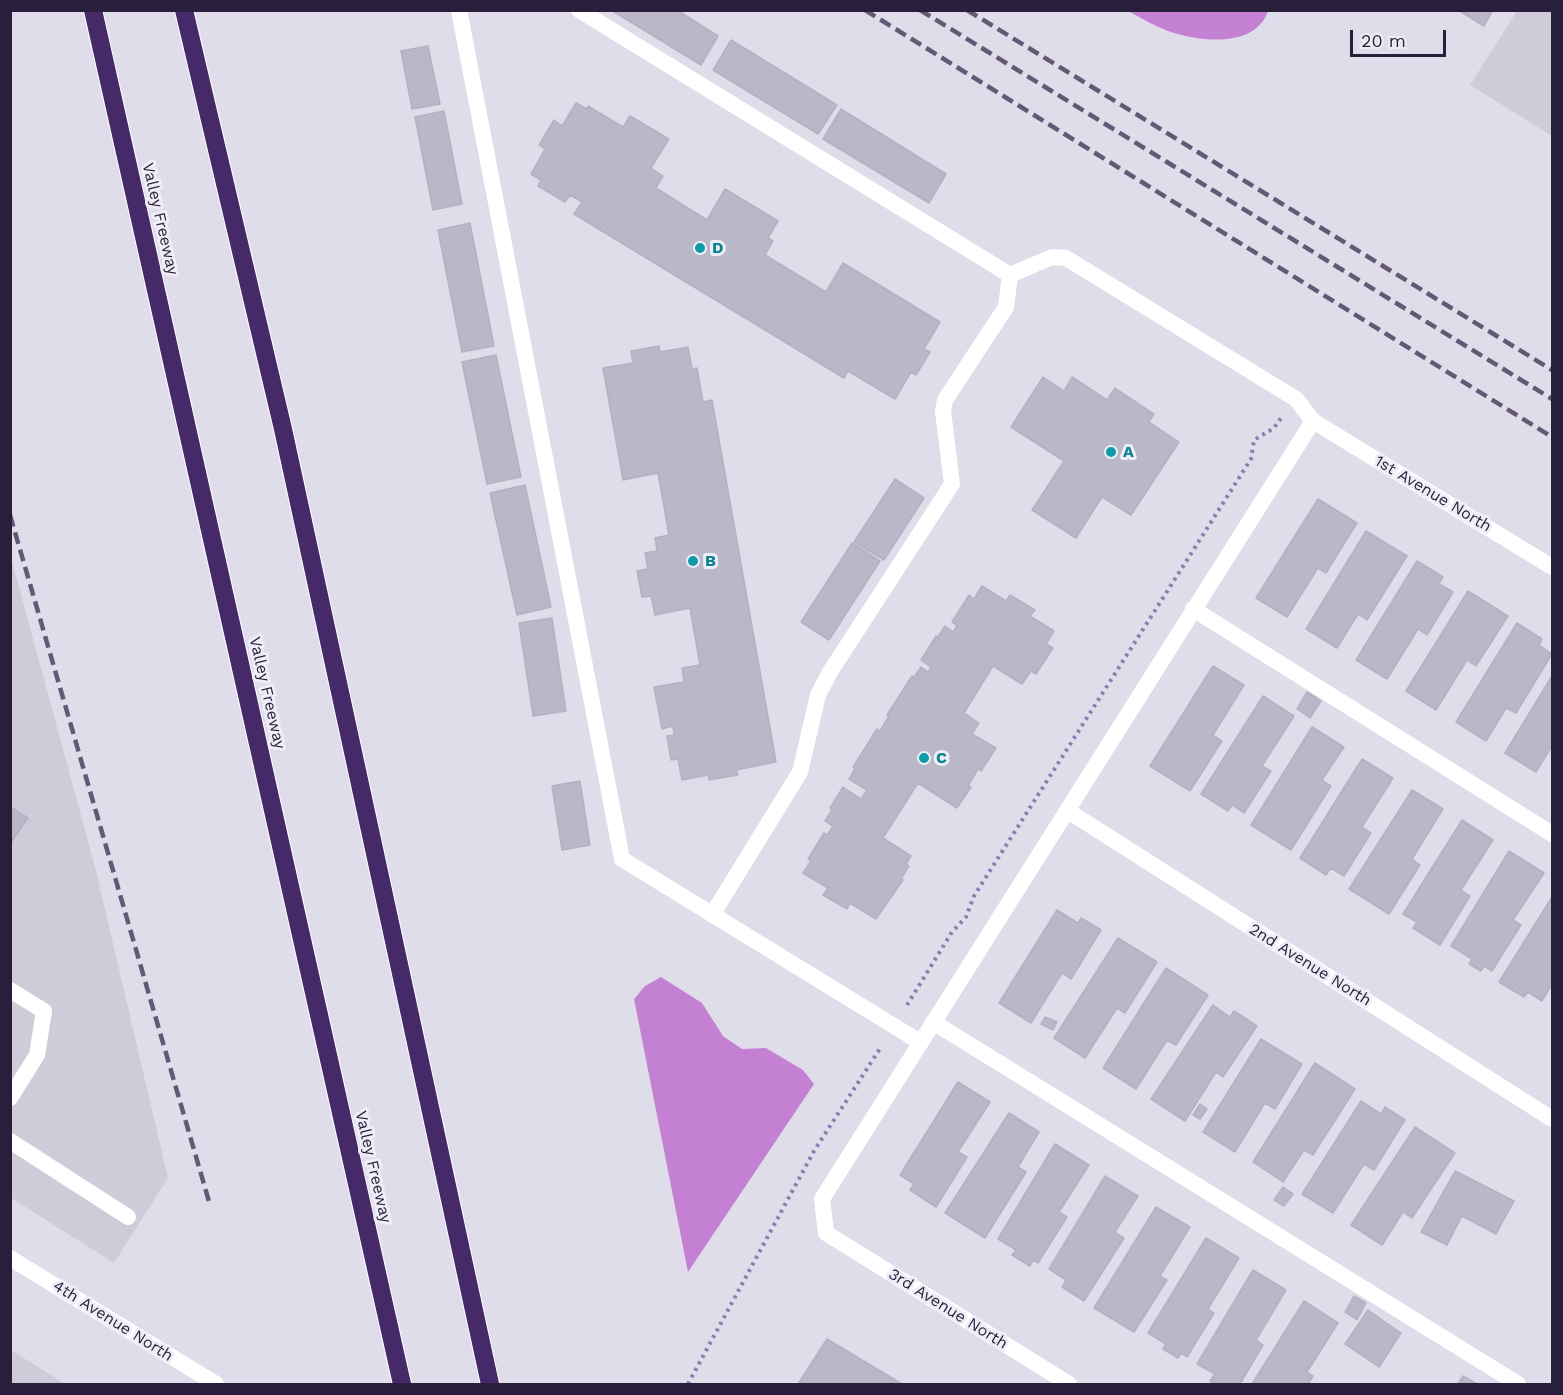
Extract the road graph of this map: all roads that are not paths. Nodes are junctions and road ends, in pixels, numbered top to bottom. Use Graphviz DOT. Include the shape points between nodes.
graph roads {
  1 [pos="93,10"];
  2 [pos="184,10"];
  3 [pos="459,10"];
  4 [pos="579,10"];
  5 [pos="1010,275"];
  6 [pos="1313,421"];
  7 [pos="1552,567"];
  8 [pos="1193,609"];
  9 [pos="1068,811"];
  10 [pos="1552,834"];
  11 [pos="712,915"];
  12 [pos="10,990"];
  13 [pos="933,1022"];
  14 [pos="920,1042"];
  15 [pos="10,1098"];
  16 [pos="1552,1119"];
  17 [pos="10,1141"];
  18 [pos="128,1217"];
  19 [pos="10,1258"];
  20 [pos="216,1384"];
  21 [pos="402,1384"];
  22 [pos="490,1384"];
  23 [pos="1069,1384"];
  24 [pos="1518,1384"];
  1 -- 21 [label="highway, Valley Freeway"];
  2 -- 22 [label="highway" via="283,429"];
  3 -- 11 [label="street" via="621,859"];
  4 -- 5 [label="street"];
  5 -- 6 [label="street" via="1052,257 1066,258 1296,399"];
  5 -- 11 [label="street" via="1006,307 945,400 952,484 830,672 818,695 800,772"];
  6 -- 7 [label="street, 1st Avenue North"];
  6 -- 8 [label="street"];
  8 -- 9 [label="street"];
  8 -- 10 [label="street"];
  9 -- 13 [label="street"];
  9 -- 16 [label="street, 2nd Avenue North"];
  11 -- 14 [label="street"];
  12 -- 15 [label="street" via="44,1011 37,1055"];
  13 -- 14 [label="street"];
  13 -- 24 [label="street"];
  14 -- 23 [label="street, 3rd Avenue North" via="822,1199 826,1233"];
  17 -- 18 [label="street"];
  19 -- 20 [label="street, 4th Avenue North"];
}
